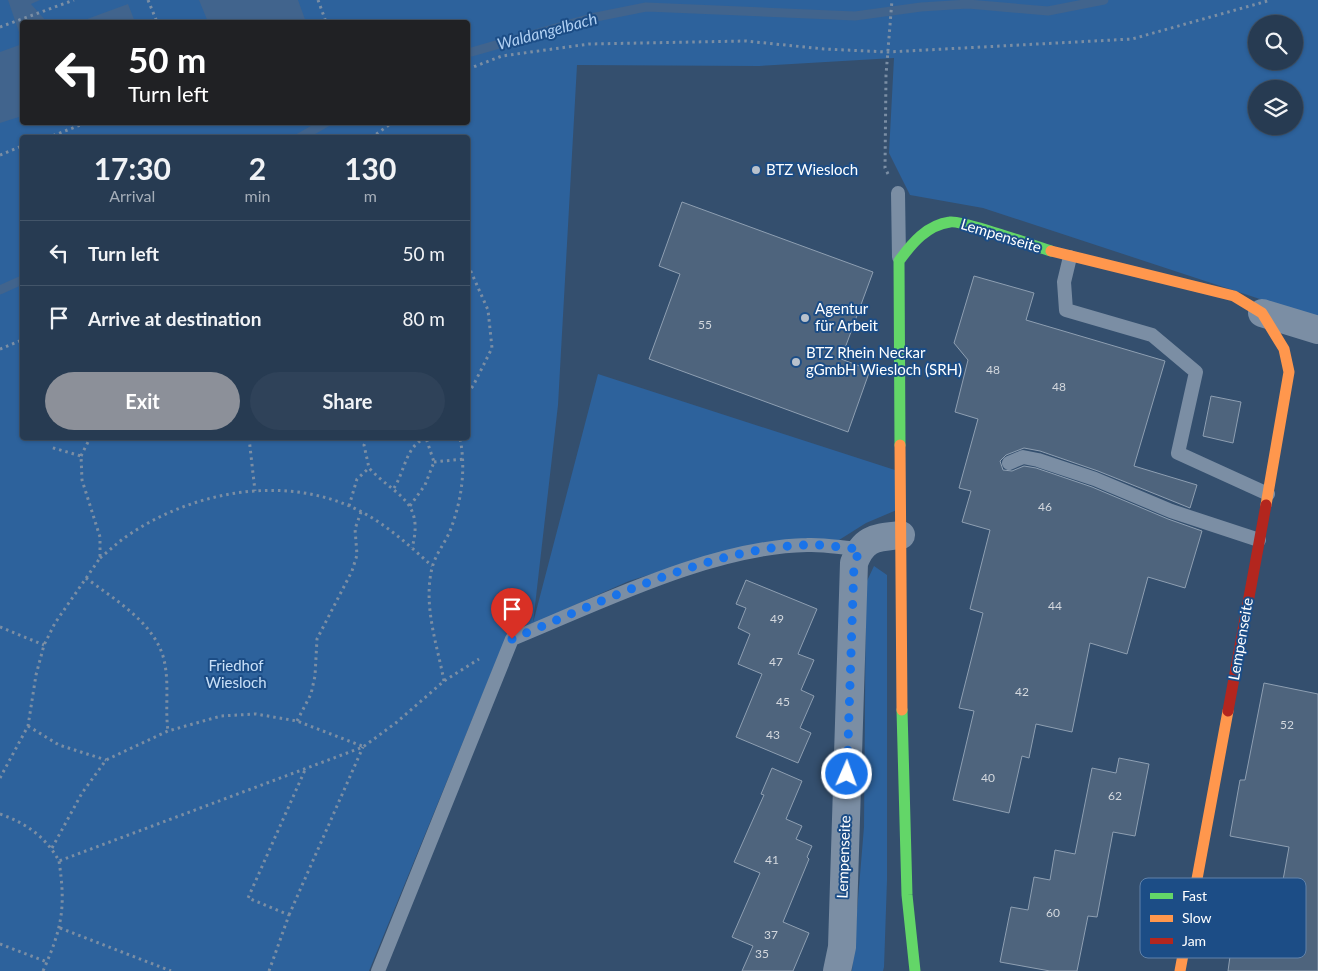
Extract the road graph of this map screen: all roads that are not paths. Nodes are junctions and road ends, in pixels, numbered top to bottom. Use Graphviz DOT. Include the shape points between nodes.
graph roads {
  1 [pos="898,192"];
  2 [pos="1070,257"];
  3 [pos="900,261"];
  4 [pos="1262,313"];
  5 [pos="1318,330"];
  6 [pos="1009,462"];
  7 [pos="1268,494"];
  8 [pos="901,535"];
  9 [pos="1259,540"];
  10 [pos="860,549"];
  11 [pos="1197,878"];
  12 [pos="1182,958"];
  13 [pos="378,971"];
  14 [pos="837,971"];
  15 [pos="915,971"];
  16 [pos="1180,971"];
  1 -- 3 [label="lane"];
  2 -- 3 [label="street, Lempenseite" via="953,221 938,223 924,232"];
  2 -- 4 [label="street, Lempenseite" via="1234,296"];
  2 -- 7 [label="lane" via="1064,282 1066,310 1152,335 1196,372 1178,453"];
  3 -- 8 [label="street"];
  4 -- 5 [label="street, Lempenseite"];
  4 -- 7 [label="street, Lempenseite" via="1284,349 1289,372"];
  6 -- 9 [label="lane" via="1024,457 1038,460 1095,479 1171,511"];
  7 -- 9 [label="street, Lempenseite"];
  8 -- 10 [label="street" via="874,538"];
  8 -- 15 [label="street" via="902,778 907,895"];
  9 -- 11 [label="street, Lempenseite"];
  10 -- 13 [label="lane" via="807,544 734,554 650,583 512,639"];
  10 -- 14 [label="street, Lempenseite" via="854,564 842,947"];
  12 -- 16 [label="street, Lempenseite"];
}
